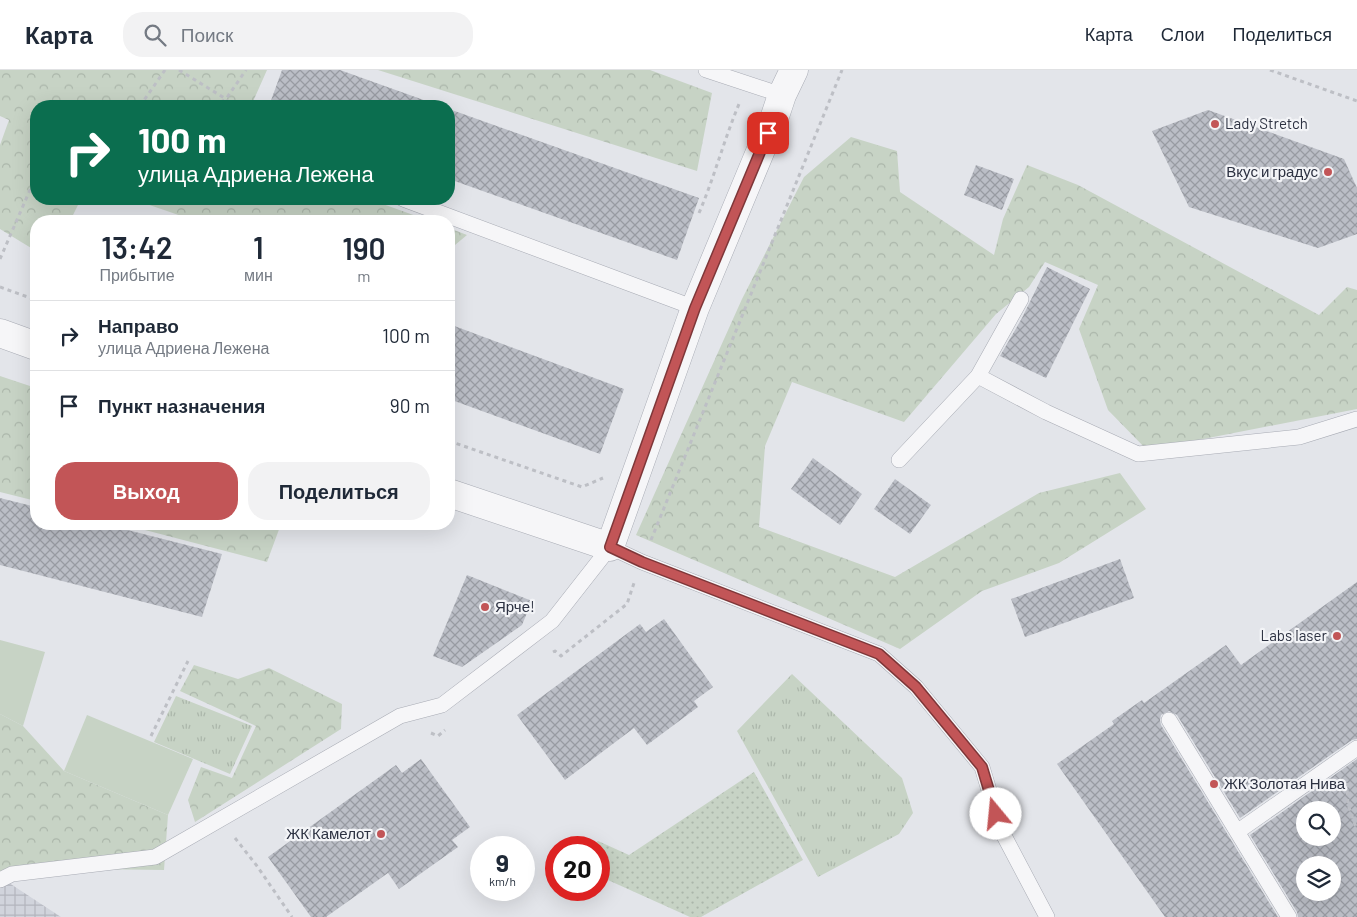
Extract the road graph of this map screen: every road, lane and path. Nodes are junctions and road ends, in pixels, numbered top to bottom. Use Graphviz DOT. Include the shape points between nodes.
graph roads {
  1 [pos="165,70"];
  2 [pos="179,70"];
  3 [pos="246,70"];
  4 [pos="706,70"];
  5 [pos="794,70"];
  6 [pos="1270,70"];
  7 [pos="782,95"];
  8 [pos="226,99"];
  9 [pos="144,100"];
  10 [pos="1357,101"];
  11 [pos="724,140"];
  12 [pos="30,190"];
  13 [pos="708,191"];
  14 [pos="419,205"];
  15 [pos="446,215"];
  16 [pos="455,218"];
  17 [pos="0,258"];
  18 [pos="0,287"];
  19 [pos="30,298"];
  20 [pos="1021,299"];
  21 [pos="695,308"];
  22 [pos="0,333"];
  23 [pos="30,344"];
  24 [pos="978,376"];
  25 [pos="1357,419"];
  26 [pos="455,443"];
  27 [pos="899,460"];
  28 [pos="609,475"];
  29 [pos="455,495"];
  30 [pos="610,547"];
  31 [pos="188,661"];
  32 [pos="1169,720"];
  33 [pos="151,736"];
  34 [pos="1357,748"];
  35 [pos="1337,762"];
  36 [pos="220,820"];
  37 [pos="1357,830"];
  38 [pos="1237,832"];
  39 [pos="0,880"];
  40 [pos="292,917"];
  41 [pos="1047,917"];
  42 [pos="1289,917"];
  1 -- 9 [label="path"];
  2 -- 8 [label="path"];
  3 -- 8 [label="path"];
  4 -- 7 [label="lane"];
  5 -- 7 [label="street"];
  6 -- 10 [label="path"];
  7 -- 21 [label="street"];
  11 -- 13 [label="path"];
  12 -- 17 [label="path"];
  14 -- 15 [label="lane"];
  16 -- 21 [label="lane"];
  18 -- 19 [label="path"];
  20 -- 24 [label="lane"];
  21 -- 30 [label="street"];
  22 -- 23 [label="street"];
  24 -- 25 [label="lane" via="1046,412 1138,454 1299,437"];
  24 -- 27 [label="lane"];
  26 -- 28 [label="path" via="582,487"];
  29 -- 30 [label="street"];
  30 -- 36 [label="lane" via="552,621 442,705 400,716"];
  30 -- 41 [label="lane" via="879,654 916,687 982,767 1001,830"];
  31 -- 33 [label="path"];
  32 -- 38 [label="lane"];
  34 -- 35 [label="lane"];
  35 -- 37 [label="path" via="1347,781 1348,805"];
  35 -- 38 [label="lane"];
  36 -- 39 [label="lane" via="156,857 12,874"];
  36 -- 40 [label="path"];
  38 -- 42 [label="lane"];
}
